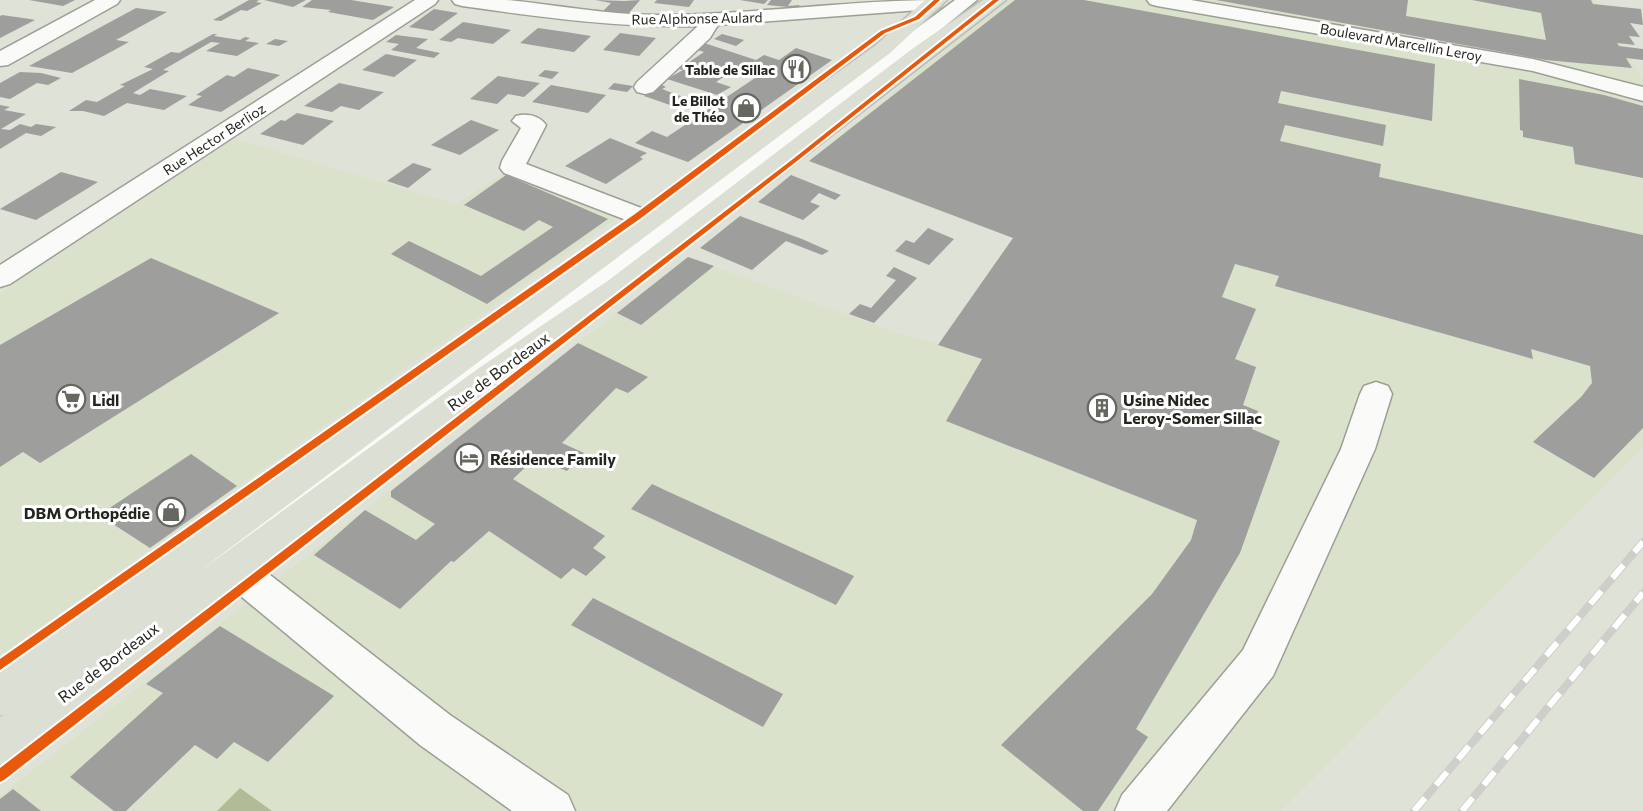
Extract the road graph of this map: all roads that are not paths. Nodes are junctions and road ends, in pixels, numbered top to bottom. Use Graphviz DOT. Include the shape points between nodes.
graph roads {
  1 [pos="110,0"];
  2 [pos="428,0"];
  3 [pos="462,0"];
  4 [pos="967,0"];
  5 [pos="996,0"];
  6 [pos="1157,0"];
  7 [pos="935,1"];
  8 [pos="711,20"];
  9 [pos="0,60"];
  10 [pos="1578,75"];
  11 [pos="1643,76"];
  12 [pos="645,87"];
  13 [pos="1643,94"];
  14 [pos="524,121"];
  15 [pos="664,218"];
  16 [pos="661,254"];
  17 [pos="0,278"];
  18 [pos="1376,394"];
  19 [pos="233,568"];
  20 [pos="0,696"];
  21 [pos="0,720"];
  22 [pos="0,744"];
  23 [pos="552,811"];
  24 [pos="1138,811"];
  1 -- 9 [label="street"];
  2 -- 17 [label="street, Rue Hector Berlioz"];
  3 -- 8 [label="street, Rue Alphonse Aulard" via="602,18"];
  4 -- 15 [label="street" via="902,51"];
  5 -- 16 [label="main road, Rue de Bordeaux"];
  6 -- 10 [label="street, Boulevard Marcellin Leroy"];
  7 -- 8 [label="street, Rue Alphonse Aulard"];
  7 -- 15 [label="main road, Rue de Bordeaux" via="883,49"];
  8 -- 12 [label="street" via="703,34"];
  10 -- 11 [label="street" via="1594,72"];
  10 -- 13 [label="street, Boulevard Marcellin Leroy"];
  14 -- 15 [label="street" via="534,125 533,130 513,168"];
  15 -- 16 [label="street"];
  15 -- 20 [label="main road, Rue de Bordeaux"];
  15 -- 21 [label="street" via="474,367"];
  16 -- 19 [label="main road, Rue de Bordeaux"];
  18 -- 24 [label="street" via="1358,449 1258,663"];
  19 -- 22 [label="main road, Rue de Bordeaux"];
  19 -- 23 [label="street" via="435,730"];
}
